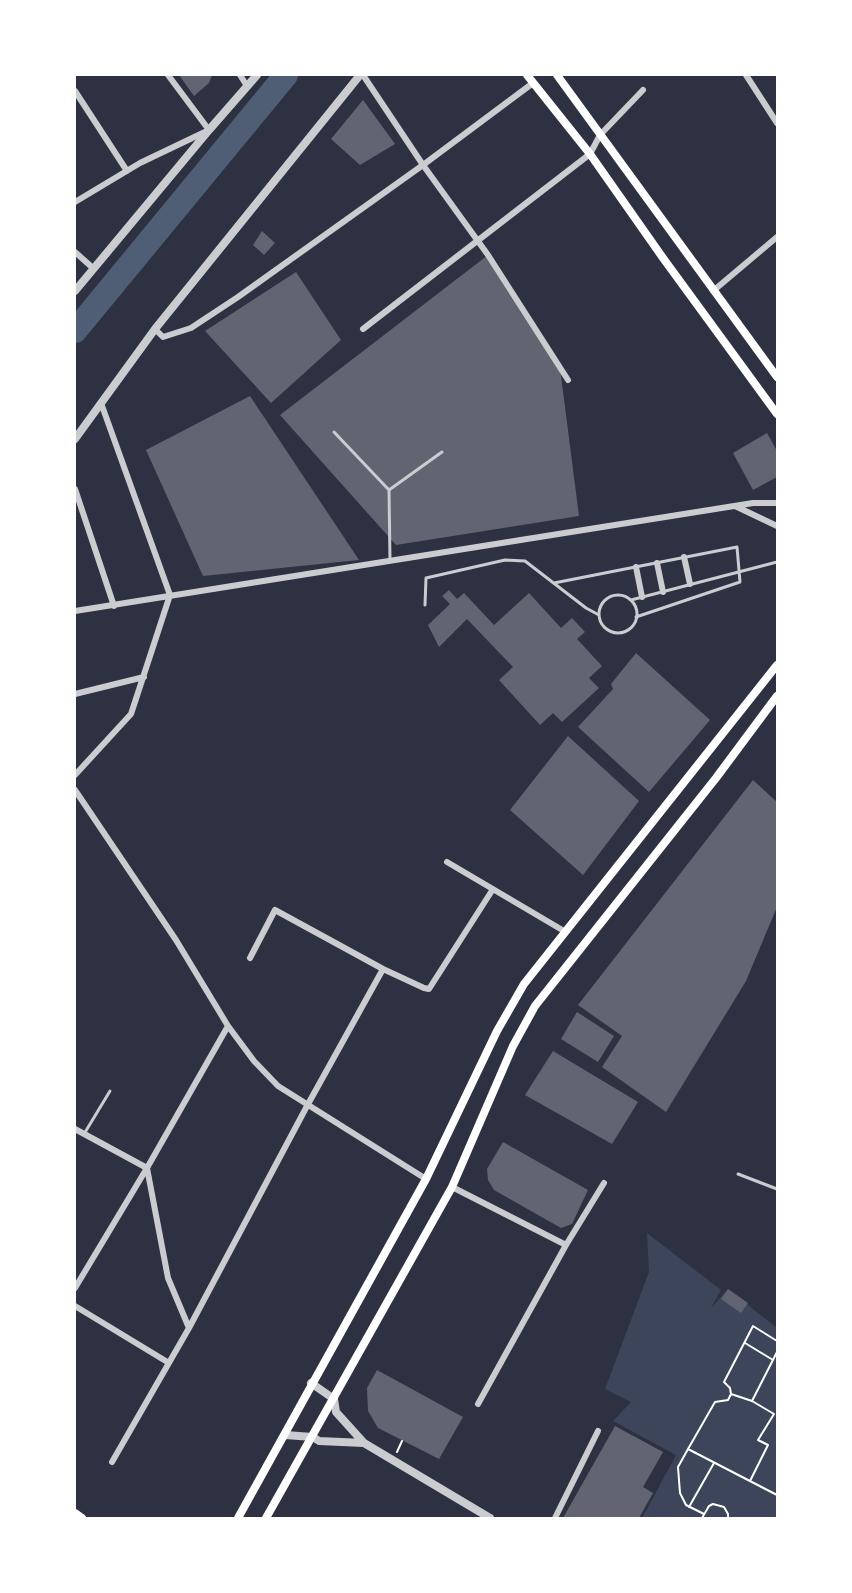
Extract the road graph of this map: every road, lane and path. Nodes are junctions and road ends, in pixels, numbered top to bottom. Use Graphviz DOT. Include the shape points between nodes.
graph roads {
  1 [pos="168,75"];
  2 [pos="240,75"];
  3 [pos="257,75"];
  4 [pos="362,75"];
  5 [pos="527,75"];
  6 [pos="557,75"];
  7 [pos="746,75"];
  8 [pos="533,83"];
  9 [pos="247,86"];
  10 [pos="644,90"];
  11 [pos="75,91"];
  12 [pos="776,120"];
  13 [pos="209,130"];
  14 [pos="600,135"];
  15 [pos="590,154"];
  16 [pos="423,165"];
  17 [pos="127,171"];
  18 [pos="75,202"];
  19 [pos="777,237"];
  20 [pos="477,240"];
  21 [pos="75,252"];
  22 [pos="94,269"];
  23 [pos="75,291"];
  24 [pos="713,291"];
  25 [pos="155,329"];
  26 [pos="363,329"];
  27 [pos="776,372"];
  28 [pos="568,380"];
  29 [pos="101,403"];
  30 [pos="777,414"];
  31 [pos="334,432"];
  32 [pos="75,439"];
  33 [pos="442,452"];
  34 [pos="75,489"];
  35 [pos="389,490"];
  36 [pos="777,503"];
  37 [pos="734,506"];
  38 [pos="777,526"];
  39 [pos="684,557"];
  40 [pos="390,562"];
  41 [pos="657,562"];
  42 [pos="777,562"];
  43 [pos="636,567"];
  44 [pos="739,572"];
  45 [pos="554,583"];
  46 [pos="690,584"];
  47 [pos="663,591"];
  48 [pos="170,595"];
  49 [pos="642,597"];
  50 [pos="631,600"];
  51 [pos="424,605"];
  52 [pos="114,606"];
  53 [pos="75,611"];
  54 [pos="599,615"];
  55 [pos="636,617"];
  56 [pos="777,664"];
  57 [pos="144,677"];
  58 [pos="75,694"];
  59 [pos="777,696"];
  60 [pos="75,775"];
  61 [pos="75,790"];
  62 [pos="447,862"];
  63 [pos="493,889"];
  64 [pos="564,931"];
  65 [pos="250,958"];
  66 [pos="383,969"];
  67 [pos="228,1026"];
  68 [pos="110,1091"];
  69 [pos="307,1106"];
  70 [pos="75,1129"];
  71 [pos="84,1134"];
  72 [pos="147,1168"];
  73 [pos="738,1174"];
  74 [pos="426,1179"];
  75 [pos="604,1183"];
  76 [pos="452,1186"];
  77 [pos="777,1189"];
  78 [pos="566,1245"];
  79 [pos="75,1288"];
  80 [pos="75,1306"];
  81 [pos="189,1328"];
  82 [pos="777,1341"];
  83 [pos="745,1343"];
  84 [pos="777,1352"];
  85 [pos="773,1360"];
  86 [pos="169,1363"];
  87 [pos="311,1383"];
  88 [pos="731,1394"];
  89 [pos="334,1399"];
  90 [pos="752,1401"];
  91 [pos="478,1404"];
  92 [pos="598,1431"];
  93 [pos="285,1435"];
  94 [pos="313,1437"];
  95 [pos="364,1443"];
  96 [pos="688,1449"];
  97 [pos="112,1462"];
  98 [pos="714,1463"];
  99 [pos="750,1481"];
  100 [pos="777,1495"];
  101 [pos="689,1507"];
  102 [pos="75,1512"];
  103 [pos="703,1516"];
  104 [pos="81,1518"];
  105 [pos="238,1518"];
  106 [pos="266,1518"];
  107 [pos="490,1518"];
  108 [pos="555,1518"];
  109 [pos="728,1518"];
  1 -- 13 [label="street"];
  2 -- 9 [label="street"];
  3 -- 9 [label="street"];
  4 -- 16 [label="street"];
  4 -- 25 [label="street"];
  5 -- 8 [label="main road"];
  6 -- 14 [label="main road"];
  7 -- 12 [label="street"];
  8 -- 15 [label="main road"];
  8 -- 16 [label="street"];
  9 -- 13 [label="street"];
  10 -- 14 [label="street"];
  11 -- 17 [label="street"];
  13 -- 17 [label="street"];
  13 -- 22 [label="street"];
  14 -- 15 [label="street"];
  14 -- 24 [label="main road"];
  15 -- 20 [label="street"];
  15 -- 30 [label="main road"];
  16 -- 20 [label="street"];
  16 -- 25 [label="street" via="191,328 163,337"];
  17 -- 18 [label="street"];
  19 -- 24 [label="street"];
  20 -- 26 [label="street"];
  20 -- 28 [label="street"];
  21 -- 22 [label="street"];
  22 -- 23 [label="street"];
  24 -- 27 [label="main road"];
  25 -- 29 [label="street"];
  29 -- 32 [label="street"];
  29 -- 48 [label="street"];
  31 -- 35 [label="lane"];
  33 -- 35 [label="lane"];
  34 -- 52 [label="street"];
  35 -- 40 [label="lane"];
  36 -- 37 [label="street"];
  37 -- 38 [label="street"];
  37 -- 40 [label="street"];
  39 -- 41 [label="lane"];
  39 -- 44 [label="lane" via="737,547"];
  39 -- 46 [label="street"];
  40 -- 48 [label="street"];
  41 -- 43 [label="lane"];
  41 -- 47 [label="street"];
  42 -- 44 [label="lane"];
  43 -- 45 [label="lane"];
  43 -- 49 [label="street"];
  44 -- 46 [label="lane"];
  44 -- 55 [label="lane" via="740,582"];
  45 -- 51 [label="lane" via="525,561 505,560 426,578"];
  45 -- 54 [label="lane"];
  46 -- 47 [label="lane"];
  47 -- 49 [label="lane"];
  48 -- 52 [label="street"];
  48 -- 57 [label="street"];
  49 -- 50 [label="lane"];
  50 -- 54 [label="lane" via="619,595 607,598"];
  50 -- 55 [label="lane"];
  52 -- 53 [label="street"];
  54 -- 55 [label="lane" via="604,626 614,632 626,631"];
  56 -- 64 [label="main road"];
  57 -- 58 [label="street"];
  57 -- 60 [label="street" via="131,714"];
  59 -- 76 [label="main road" via="535,1006 513,1046"];
  61 -- 67 [label="street" via="176,940"];
  62 -- 63 [label="street"];
  63 -- 64 [label="street"];
  63 -- 66 [label="street" via="429,989"];
  64 -- 74 [label="main road" via="524,984 497,1031"];
  65 -- 66 [label="street" via="275,910"];
  66 -- 69 [label="street"];
  67 -- 69 [label="street" via="278,1086"];
  67 -- 72 [label="street"];
  68 -- 71 [label="lane"];
  69 -- 74 [label="street"];
  69 -- 81 [label="street"];
  70 -- 71 [label="street"];
  71 -- 72 [label="street"];
  72 -- 79 [label="street"];
  72 -- 81 [label="street" via="168,1278"];
  73 -- 77 [label="lane"];
  74 -- 87 [label="main road"];
  75 -- 78 [label="street"];
  76 -- 78 [label="street"];
  76 -- 89 [label="main road"];
  78 -- 91 [label="street"];
  80 -- 86 [label="street"];
  81 -- 86 [label="street"];
  82 -- 83 [label="path" via="753,1326"];
  83 -- 85 [label="path"];
  83 -- 88 [label="path" via="724,1382"];
  84 -- 85 [label="path"];
  85 -- 90 [label="path"];
  86 -- 97 [label="street"];
  87 -- 89 [label="street"];
  87 -- 93 [label="main road"];
  88 -- 90 [label="path"];
  88 -- 96 [label="path" via="724,1402 715,1402"];
  89 -- 94 [label="main road"];
  89 -- 95 [label="street" via="336,1412"];
  90 -- 99 [label="path" via="774,1414 758,1440 768,1445"];
  92 -- 108 [label="street"];
  93 -- 94 [label="street"];
  93 -- 105 [label="main road"];
  94 -- 95 [label="street" via="319,1441"];
  94 -- 106 [label="main road"];
  95 -- 107 [label="street"];
  96 -- 98 [label="path"];
  96 -- 101 [label="path" via="677,1478"];
  98 -- 99 [label="path"];
  98 -- 101 [label="path"];
  99 -- 100 [label="path"];
  101 -- 103 [label="path"];
  102 -- 104 [label="main road"];
  103 -- 109 [label="path" via="709,1506 718,1504 727,1510"];
}
